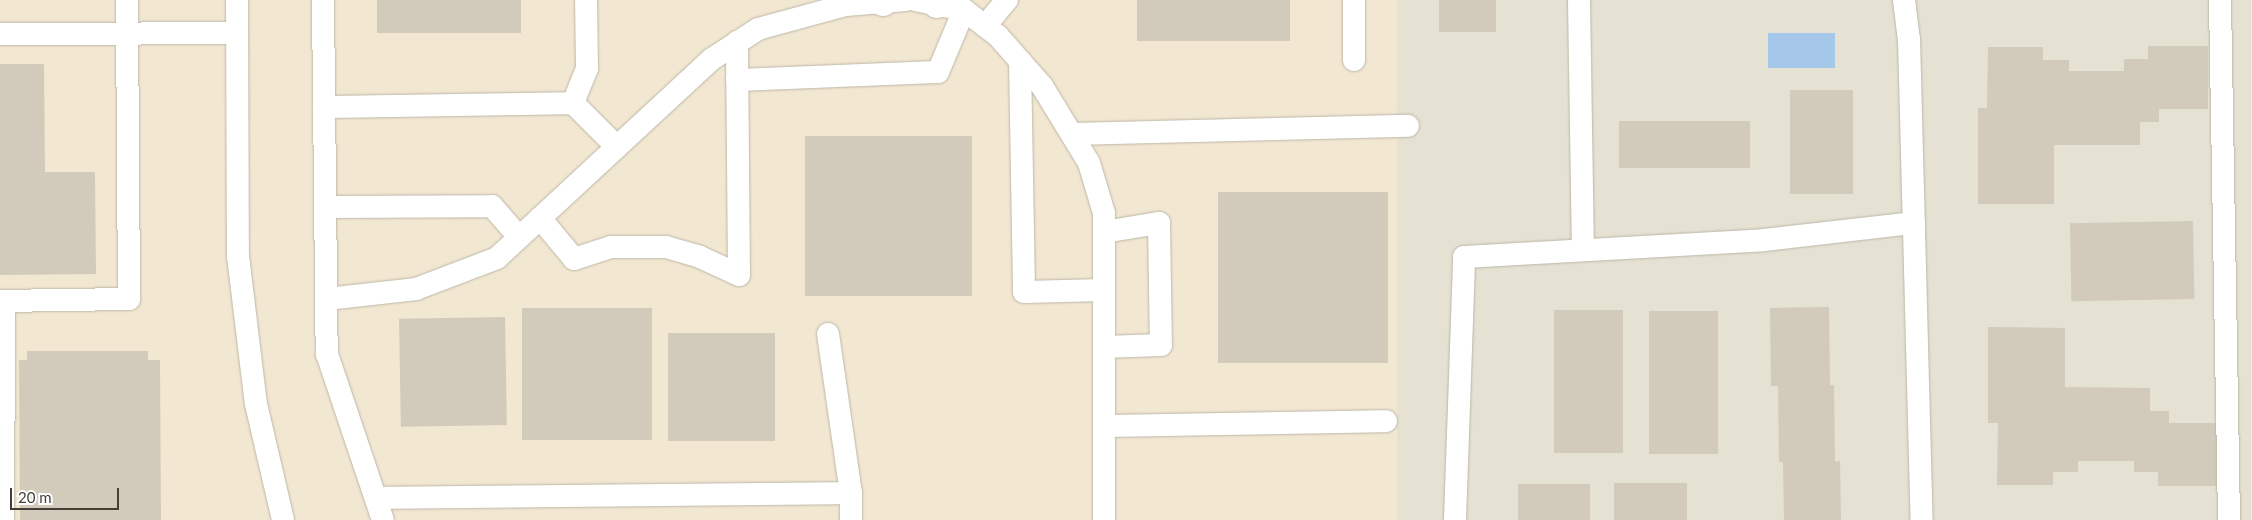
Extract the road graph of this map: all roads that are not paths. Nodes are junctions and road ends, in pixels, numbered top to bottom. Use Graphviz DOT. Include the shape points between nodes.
graph roads {
  1 [pos="127,0"];
  2 [pos="237,0"];
  3 [pos="323,0"];
  4 [pos="586,0"];
  5 [pos="1007,0"];
  6 [pos="1354,0"];
  7 [pos="1579,0"];
  8 [pos="1904,0"];
  9 [pos="2220,0"];
  10 [pos="890,1"];
  11 [pos="930,1"];
  12 [pos="964,10"];
  13 [pos="985,26"];
  14 [pos="127,33"];
  15 [pos="237,33"];
  16 [pos="0,34"];
  17 [pos="737,42"];
  18 [pos="1020,60"];
  19 [pos="1354,60"];
  20 [pos="738,80"];
  21 [pos="572,104"];
  22 [pos="324,106"];
  23 [pos="1408,126"];
  24 [pos="1073,134"];
  25 [pos="616,147"];
  26 [pos="326,207"];
  27 [pos="540,218"];
  28 [pos="1914,223"];
  29 [pos="1104,232"];
  30 [pos="519,237"];
  31 [pos="1583,250"];
  32 [pos="1104,290"];
  33 [pos="327,299"];
  34 [pos="2,301"];
  35 [pos="828,334"];
  36 [pos="1104,346"];
  37 [pos="1386,421"];
  38 [pos="1104,426"];
  39 [pos="851,493"];
  40 [pos="379,513"];
  41 [pos="3,520"];
  42 [pos="283,520"];
  43 [pos="851,520"];
  44 [pos="1104,520"];
  45 [pos="1455,520"];
  46 [pos="1922,520"];
  47 [pos="2229,520"];
  1 -- 14 [label="lane"];
  2 -- 15 [label="lane"];
  3 -- 22 [label="lane"];
  4 -- 21 [label="lane" via="587,68"];
  5 -- 13 [label="lane"];
  6 -- 19 [label="lane"];
  7 -- 31 [label="lane"];
  8 -- 28 [label="lane" via="1909,39"];
  9 -- 47 [label="lane"];
  10 -- 17 [label="lane" via="846,5 801,15 758,29"];
  11 -- 12 [label="lane"];
  12 -- 13 [label="lane"];
  12 -- 20 [label="lane" via="938,72"];
  13 -- 18 [label="lane"];
  14 -- 15 [label="lane"];
  14 -- 16 [label="lane"];
  14 -- 34 [label="lane" via="129,299"];
  15 -- 42 [label="lane" via="238,256 256,404"];
  17 -- 20 [label="lane"];
  17 -- 25 [label="lane" via="712,59"];
  18 -- 24 [label="lane" via="1042,86"];
  18 -- 32 [label="lane" via="1024,292"];
  20 -- 27 [label="lane" via="738,275 700,257 666,247 611,247 574,260"];
  21 -- 22 [label="lane"];
  21 -- 25 [label="lane"];
  22 -- 26 [label="lane"];
  23 -- 24 [label="lane"];
  24 -- 29 [label="lane" via="1090,163 1104,213"];
  25 -- 27 [label="lane"];
  26 -- 30 [label="lane" via="492,206"];
  26 -- 33 [label="lane"];
  27 -- 30 [label="lane"];
  28 -- 31 [label="lane" via="1764,240"];
  28 -- 46 [label="lane"];
  29 -- 32 [label="lane"];
  29 -- 36 [label="lane" via="1159,223 1161,345"];
  30 -- 33 [label="lane" via="497,258 416,288"];
  31 -- 45 [label="lane" via="1464,257"];
  32 -- 36 [label="lane"];
  33 -- 40 [label="lane" via="327,354"];
  34 -- 41 [label="lane"];
  35 -- 39 [label="lane"];
  36 -- 38 [label="lane"];
  37 -- 38 [label="lane"];
  38 -- 44 [label="lane"];
  39 -- 40 [label="lane"];
  39 -- 43 [label="lane"];
}
